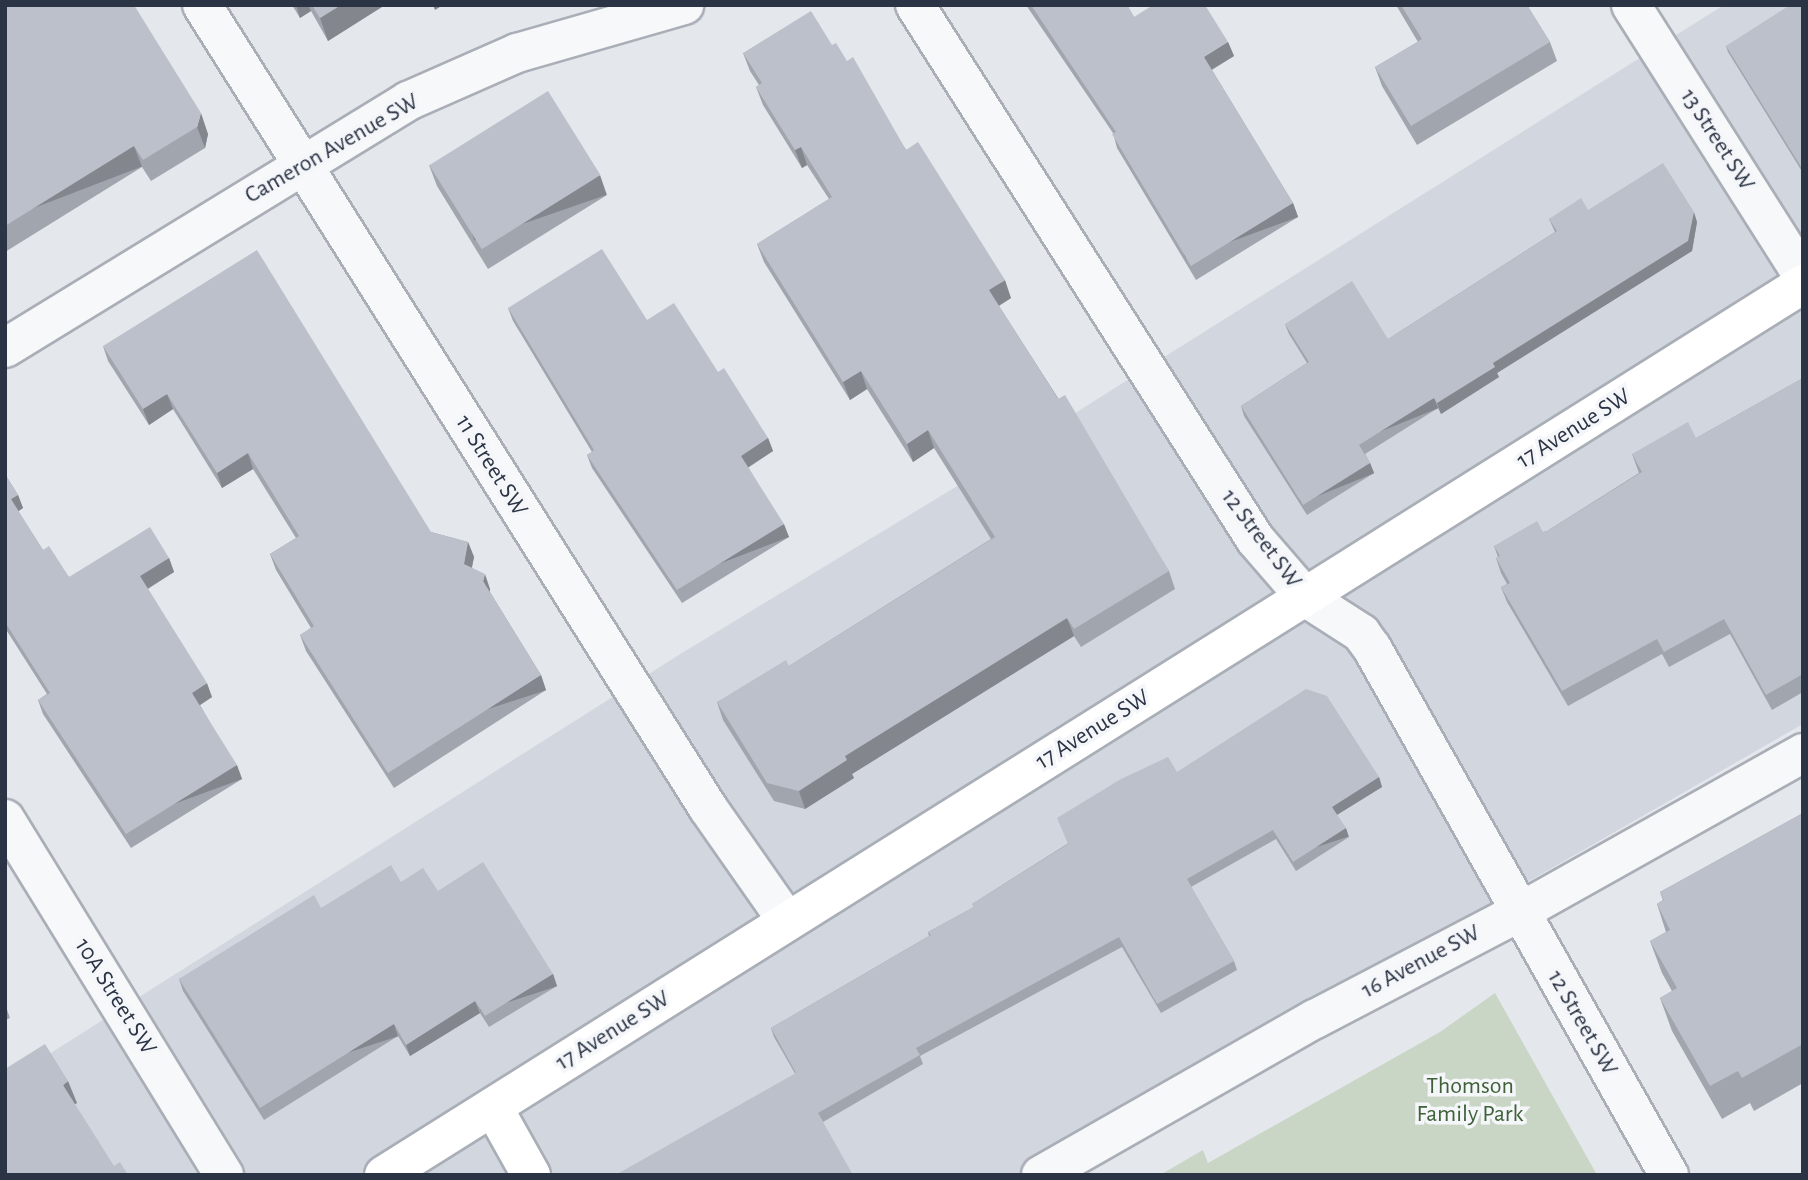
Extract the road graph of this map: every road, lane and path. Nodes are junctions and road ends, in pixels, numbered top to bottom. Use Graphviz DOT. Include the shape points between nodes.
graph roads {
  1 [pos="202,5"];
  2 [pos="684,5"];
  3 [pos="915,5"];
  4 [pos="1631,5"];
  5 [pos="300,165"];
  6 [pos="1803,276"];
  7 [pos="1803,284"];
  8 [pos="5,348"];
  9 [pos="1305,597"];
  10 [pos="1803,753"];
  11 [pos="5,819"];
  12 [pos="1520,912"];
  13 [pos="787,921"];
  14 [pos="492,1107"];
  15 [pos="224,1175"];
  16 [pos="384,1175"];
  17 [pos="531,1175"];
  18 [pos="1041,1175"];
  19 [pos="1669,1175"];
  1 -- 5 [label="street, 11 Street SW"];
  2 -- 5 [label="street, Cameron Avenue SW" via="517,53 408,101"];
  3 -- 9 [label="street, 12 Street SW" via="1255,539"];
  4 -- 6 [label="street, 13 Street SW"];
  5 -- 8 [label="street, Cameron Avenue SW"];
  5 -- 13 [label="street, 11 Street SW" via="708,808"];
  7 -- 9 [label="main road, 17 Avenue SW"];
  9 -- 12 [label="street, 12 Street SW" via="1361,632 1372,648"];
  9 -- 13 [label="main road, 17 Avenue SW"];
  10 -- 12 [label="street, 16 Avenue SW"];
  11 -- 15 [label="street, 10A Street SW"];
  12 -- 18 [label="street, 16 Avenue SW" via="1315,1018"];
  12 -- 19 [label="street, 12 Street SW"];
  13 -- 14 [label="main road, 17 Avenue SW"];
  14 -- 16 [label="main road, 17 Avenue SW"];
  14 -- 17 [label="main road"];
}
